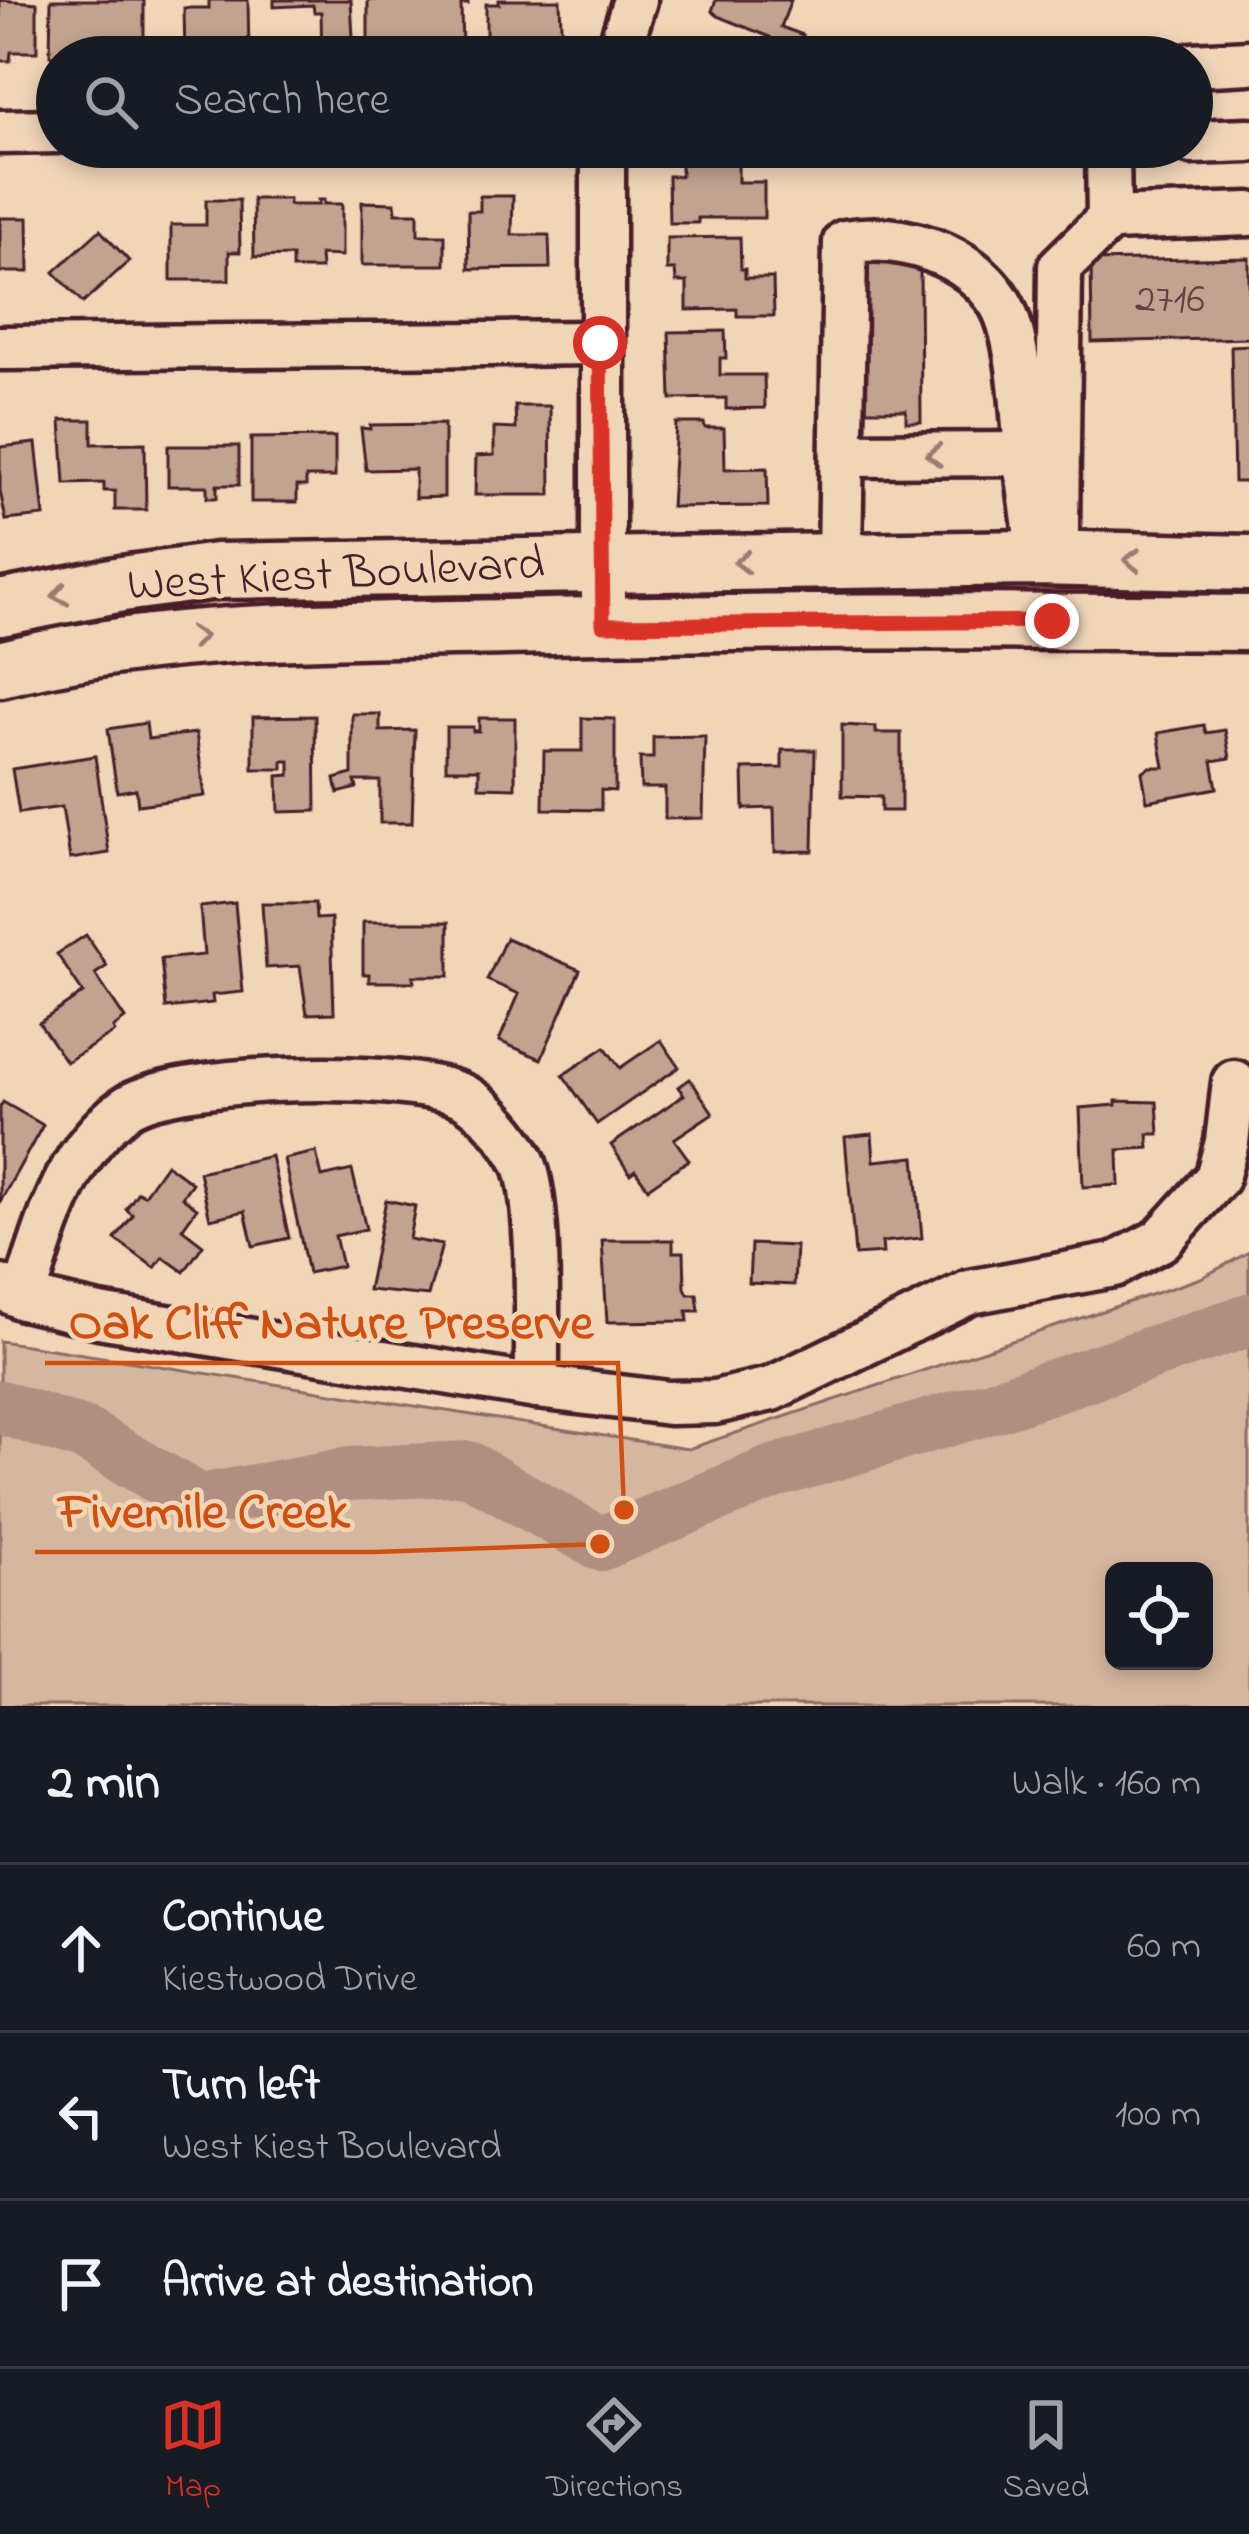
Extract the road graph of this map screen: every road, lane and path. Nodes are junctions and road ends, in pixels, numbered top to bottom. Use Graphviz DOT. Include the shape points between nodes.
graph roads {
  1 [pos="635,0"];
  2 [pos="624,36"];
  3 [pos="1249,62"];
  4 [pos="1213,64"];
  5 [pos="36,131"];
  6 [pos="0,132"];
  7 [pos="1249,140"];
  8 [pos="1213,141"];
  9 [pos="603,168"];
  10 [pos="1108,168"];
  11 [pos="1249,214"];
  12 [pos="1109,219"];
  13 [pos="600,343"];
  14 [pos="0,348"];
  15 [pos="1026,454"];
  16 [pos="842,455"];
  17 [pos="1047,558"];
  18 [pos="841,561"];
  19 [pos="1249,563"];
  20 [pos="604,564"];
  21 [pos="0,608"];
  22 [pos="1052,621"];
  23 [pos="1249,623"];
  24 [pos="603,625"];
  25 [pos="0,669"];
  26 [pos="1234,1082"];
  27 [pos="12,1293"];
  28 [pos="537,1387"];
  1 -- 2 [label="street"];
  3 -- 4 [label="street"];
  5 -- 6 [label="street"];
  7 -- 8 [label="street"];
  9 -- 13 [label="street"];
  10 -- 12 [label="street"];
  11 -- 12 [label="street"];
  12 -- 17 [label="street" via="1060,267"];
  13 -- 14 [label="street"];
  13 -- 20 [label="street"];
  15 -- 16 [label="street, one-way"];
  15 -- 16 [label="street" via="1001,304 972,272 928,247 862,239 845,242"];
  15 -- 17 [label="street"];
  16 -- 18 [label="street"];
  17 -- 18 [label="main road, West Kiest Boulevard"];
  19 -- 17 [label="main road, West Kiest Boulevard, one-way"];
  17 -- 22 [label="main road"];
  18 -- 20 [label="main road, West Kiest Boulevard, one-way"];
  20 -- 21 [label="main road, West Kiest Boulevard, one-way" via="217,572"];
  20 -- 24 [label="street"];
  22 -- 23 [label="main road, West Kiest Boulevard"];
  22 -- 24 [label="main road, West Kiest Boulevard"];
  25 -- 24 [label="main road, West Kiest Boulevard, one-way" via="227,633"];
  26 -- 28 [label="street" via="1217,1178 1161,1240 1114,1264 970,1292 771,1389 715,1402"];
  27 -- 28 [label="street" via="99,1316"];
  27 -- 28 [label="street" via="63,1180 129,1106 218,1082 414,1082 466,1097 500,1126 524,1162 533,1206"];
}
